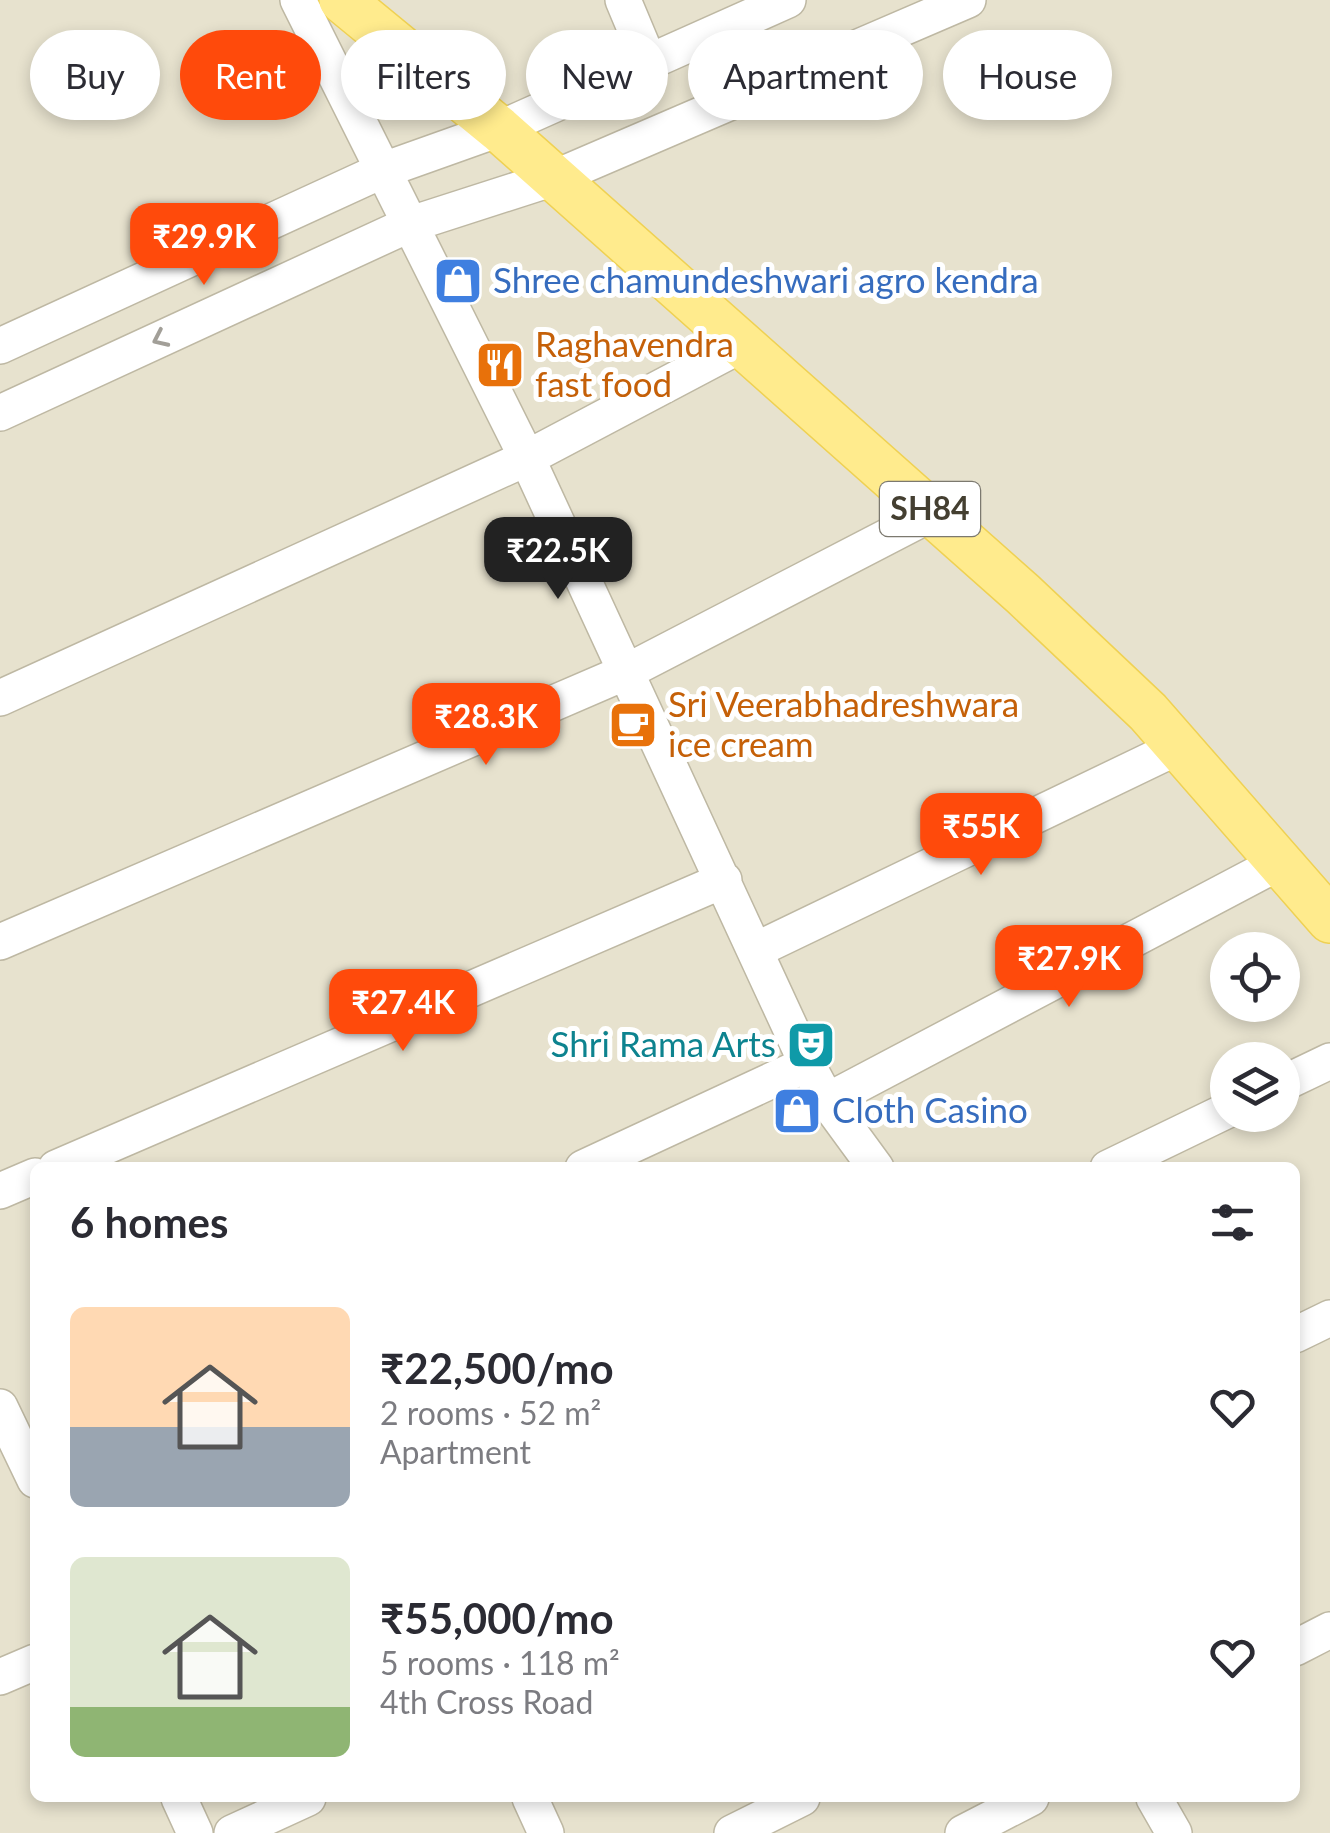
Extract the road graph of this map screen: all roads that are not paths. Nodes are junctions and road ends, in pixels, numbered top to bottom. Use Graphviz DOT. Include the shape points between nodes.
graph roads {
  1 [pos="298,0"];
  2 [pos="342,0"];
  3 [pos="624,0"];
  4 [pos="788,0"];
  5 [pos="968,0"];
  6 [pos="637,30"];
  7 [pos="668,54"];
  8 [pos="526,117"];
  9 [pos="500,129"];
  10 [pos="382,171"];
  11 [pos="554,178"];
  12 [pos="408,225"];
  13 [pos="741,344"];
  14 [pos="0,346"];
  15 [pos="0,413"];
  16 [pos="527,458"];
  17 [pos="934,513"];
  18 [pos="626,672"];
  19 [pos="0,698"];
  20 [pos="1178,747"];
  21 [pos="1280,862"];
  22 [pos="724,880"];
  23 [pos="1326,909"];
  24 [pos="0,942"];
  25 [pos="756,950"];
  26 [pos="1330,1061"];
  27 [pos="807,1064"];
  28 [pos="1300,1075"];
  29 [pos="827,1102"];
  30 [pos="1210,1119"];
  31 [pos="70,1162"];
  32 [pos="596,1162"];
  33 [pos="872,1162"];
  34 [pos="1120,1162"];
  35 [pos="30,1178"];
  36 [pos="0,1192"];
  37 [pos="1330,1318"];
  38 [pos="1300,1333"];
  39 [pos="12,1424"];
  40 [pos="30,1468"];
  41 [pos="1330,1630"];
  42 [pos="1300,1645"];
  43 [pos="30,1664"];
  44 [pos="0,1676"];
  45 [pos="181,1802"];
  46 [pos="299,1802"];
  47 [pos="532,1802"];
  48 [pos="794,1802"];
  49 [pos="1023,1802"];
  50 [pos="1156,1802"];
  51 [pos="195,1833"];
  52 [pos="232,1833"];
  53 [pos="546,1833"];
  54 [pos="732,1833"];
  55 [pos="964,1833"];
  56 [pos="1174,1833"];
  1 -- 10 [label="street"];
  2 -- 9 [label="main road, SH84"];
  3 -- 6 [label="street"];
  4 -- 7 [label="street"];
  5 -- 11 [label="street"];
  8 -- 9 [label="street"];
  9 -- 10 [label="street"];
  9 -- 11 [label="main road, SH84"];
  10 -- 12 [label="street"];
  10 -- 14 [label="street"];
  11 -- 12 [label="street"];
  11 -- 13 [label="main road, SH84"];
  12 -- 15 [label="street, one-way"];
  12 -- 16 [label="street"];
  13 -- 16 [label="street"];
  13 -- 17 [label="main road, SH84"];
  16 -- 18 [label="street"];
  16 -- 19 [label="street"];
  17 -- 18 [label="street"];
  17 -- 20 [label="main road, SH84"];
  18 -- 22 [label="street"];
  18 -- 24 [label="street"];
  20 -- 21 [label="main road, SH84"];
  20 -- 25 [label="street"];
  21 -- 23 [label="main road, SH84"];
  21 -- 29 [label="street"];
  22 -- 25 [label="street"];
  22 -- 31 [label="street"];
  25 -- 27 [label="street"];
  26 -- 28 [label="street"];
  27 -- 29 [label="street"];
  27 -- 32 [label="street"];
  29 -- 33 [label="street"];
  30 -- 34 [label="street"];
  35 -- 36 [label="street"];
  37 -- 38 [label="street"];
  39 -- 40 [label="street"];
  41 -- 42 [label="street"];
  43 -- 44 [label="street"];
  45 -- 51 [label="street"];
  46 -- 52 [label="street"];
  47 -- 53 [label="street"];
  48 -- 54 [label="street"];
  49 -- 55 [label="street"];
  50 -- 56 [label="street"];
}
